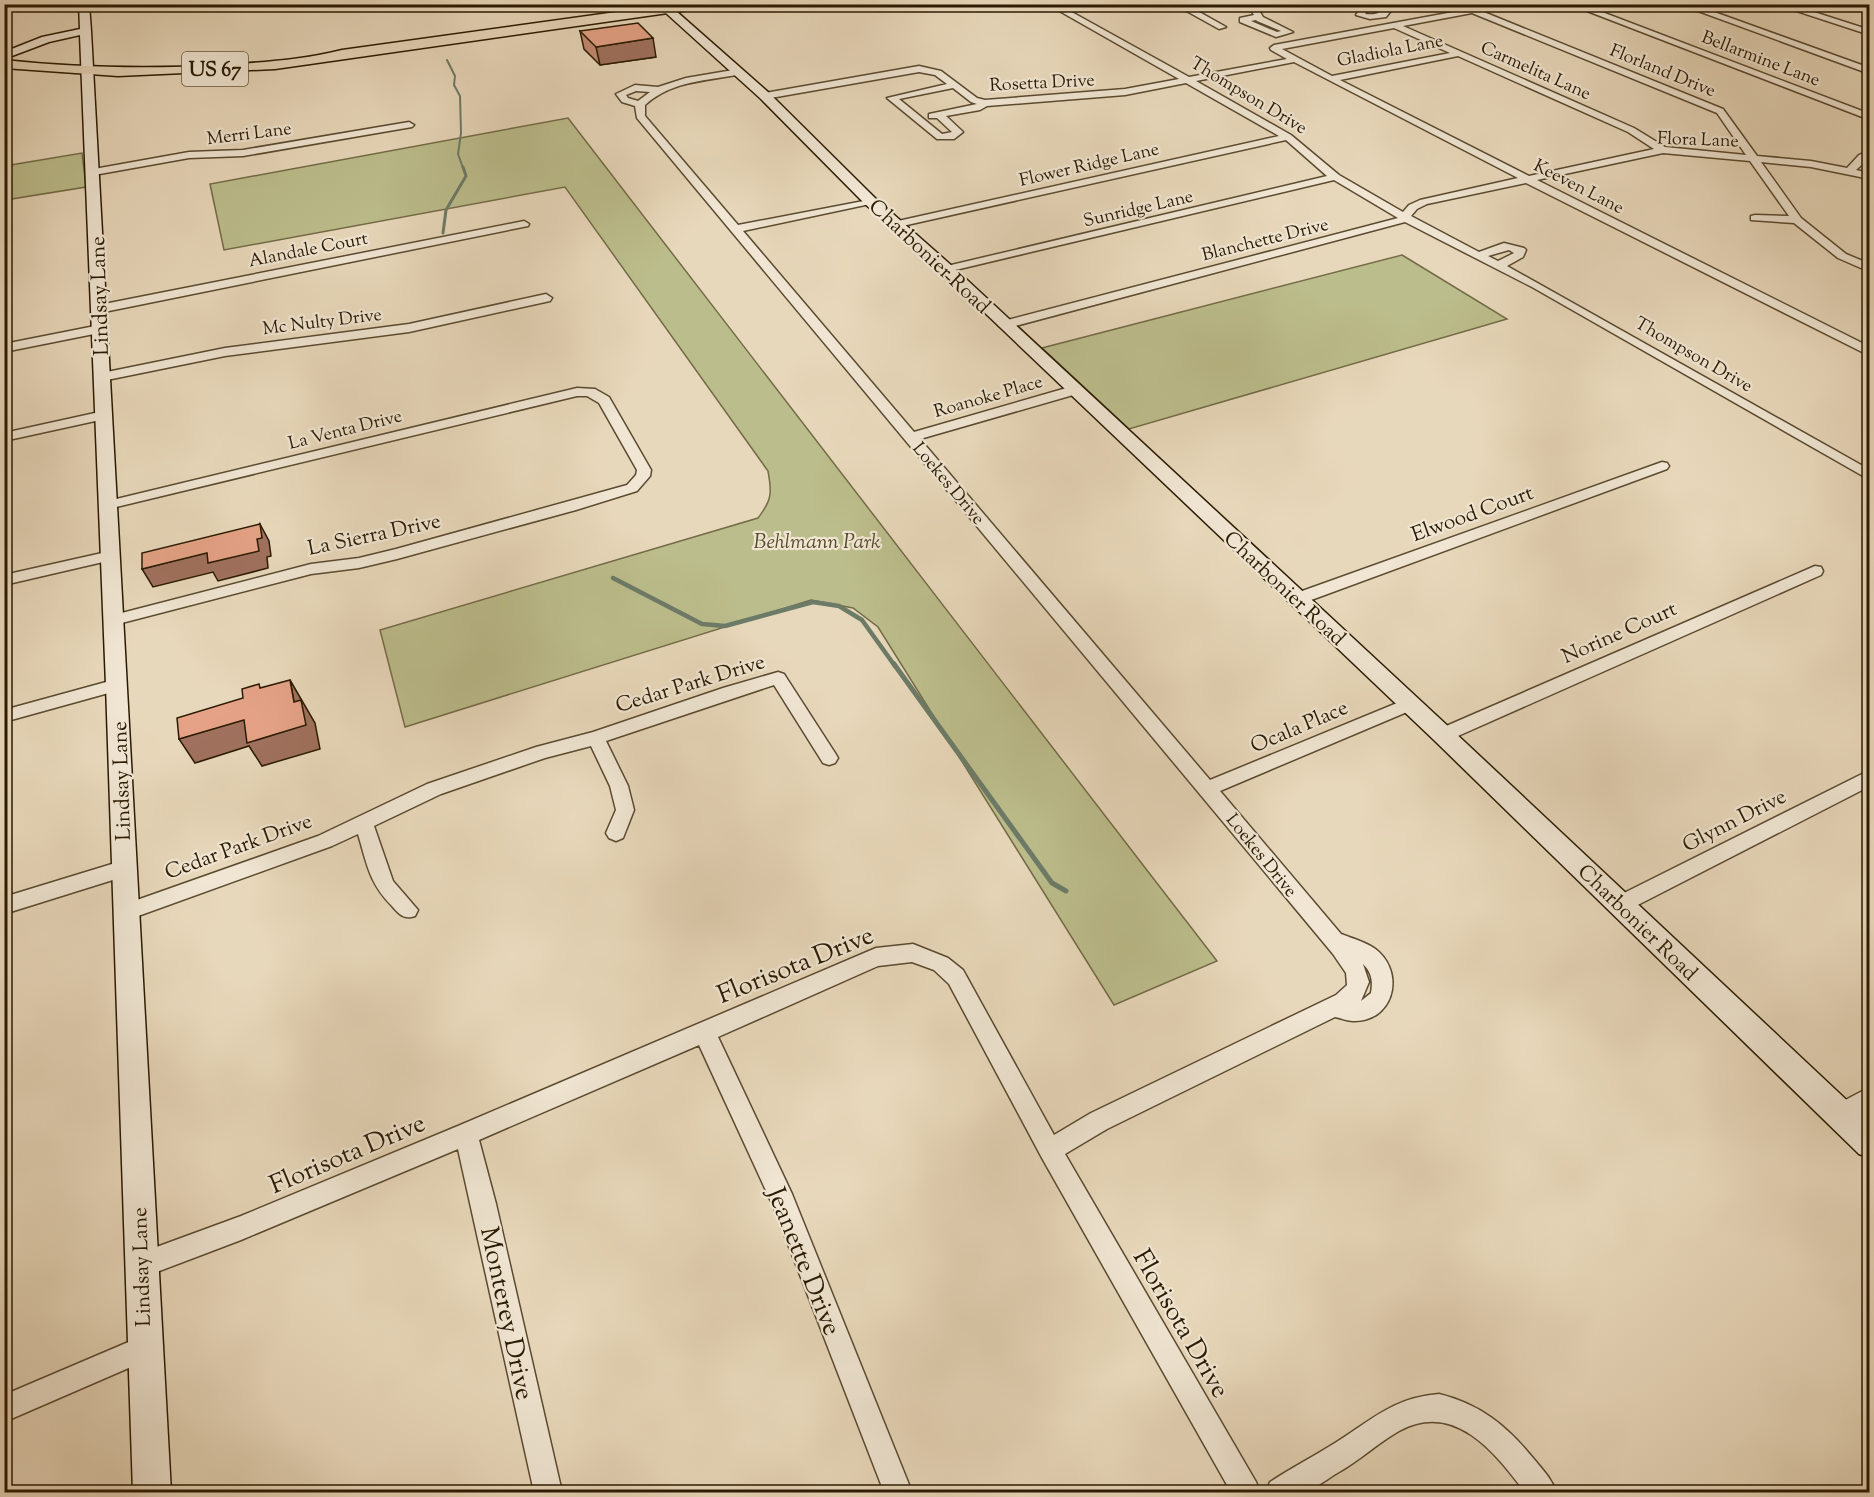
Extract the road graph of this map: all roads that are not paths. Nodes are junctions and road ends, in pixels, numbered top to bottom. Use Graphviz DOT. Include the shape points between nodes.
graph roads {
  1 [pos="703,4"];
  2 [pos="1178,4"];
  3 [pos="1251,4"];
  4 [pos="1369,4"];
  5 [pos="1386,4"];
  6 [pos="1456,4"];
  7 [pos="1573,4"];
  8 [pos="1683,4"];
  9 [pos="1779,4"];
  10 [pos="1059,7"];
  11 [pos="670,8"];
  12 [pos="85,9"];
  13 [pos="640,9"];
  14 [pos="1471,11"];
  15 [pos="1258,16"];
  16 [pos="1394,25"];
  17 [pos="1222,27"];
  18 [pos="86,31"];
  19 [pos="1869,33"];
  20 [pos="46,39"];
  21 [pos="342,54"];
  22 [pos="1457,54"];
  23 [pos="5,56"];
  24 [pos="1293,60"];
  25 [pos="4,64"];
  26 [pos="35,67"];
  27 [pos="4,68"];
  28 [pos="87,68"];
  29 [pos="1869,71"];
  30 [pos="739,72"];
  31 [pos="1188,79"];
  32 [pos="1330,79"];
  33 [pos="954,85"];
  34 [pos="765,96"];
  35 [pos="985,103"];
  36 [pos="939,115"];
  37 [pos="1869,117"];
  38 [pos="918,119"];
  39 [pos="409,126"];
  40 [pos="1288,137"];
  41 [pos="1663,150"];
  42 [pos="1869,153"];
  43 [pos="1752,157"];
  44 [pos="1850,171"];
  45 [pos="94,172"];
  46 [pos="1869,176"];
  47 [pos="1335,177"];
  48 [pos="1527,178"];
  49 [pos="870,201"];
  50 [pos="1404,217"];
  51 [pos="1755,218"];
  52 [pos="1797,220"];
  53 [pos="524,224"];
  54 [pos="898,224"];
  55 [pos="736,229"];
  56 [pos="1478,256"];
  57 [pos="1499,265"];
  58 [pos="947,269"];
  59 [pos="1869,269"];
  60 [pos="546,298"];
  61 [pos="99,309"];
  62 [pos="1004,325"];
  63 [pos="100,329"];
  64 [pos="4,348"];
  65 [pos="1869,352"];
  66 [pos="102,377"];
  67 [pos="1075,390"];
  68 [pos="104,415"];
  69 [pos="4,437"];
  70 [pos="911,437"];
  71 [pos="1662,466"];
  72 [pos="1869,476"];
  73 [pos="639,481"];
  74 [pos="108,505"];
  75 [pos="111,556"];
  76 [pos="1815,572"];
  77 [pos="4,580"];
  78 [pos="1297,599"];
  79 [pos="114,620"];
  80 [pos="117,685"];
  81 [pos="1408,705"];
  82 [pos="4,716"];
  83 [pos="1443,735"];
  84 [pos="596,738"];
  85 [pos="829,758"];
  86 [pos="1869,777"];
  87 [pos="1207,789"];
  88 [pos="364,823"];
  89 [pos="616,833"];
  90 [pos="125,868"];
  91 [pos="1621,904"];
  92 [pos="4,906"];
  93 [pos="408,910"];
  94 [pos="127,912"];
  95 [pos="704,1034"];
  96 [pos="1869,1097"];
  97 [pos="1840,1115"];
  98 [pos="466,1134"];
  99 [pos="1869,1143"];
  100 [pos="1050,1150"];
  101 [pos="141,1265"];
  102 [pos="145,1348"];
  103 [pos="4,1409"];
  104 [pos="152,1492"];
  105 [pos="548,1492"];
  106 [pos="898,1492"];
  107 [pos="1246,1492"];
  108 [pos="1280,1492"];
  109 [pos="1542,1492"];
  1 -- 11 [label="main road"];
  2 -- 17 [label="street"];
  3 -- 15 [label="street"];
  4 -- 5 [label="street" via="1360,15 1383,15 1390,7"];
  6 -- 14 [label="street, Florland Drive"];
  7 -- 37 [label="street, Bellarmine Lane"];
  8 -- 29 [label="street"];
  9 -- 19 [label="street"];
  10 -- 31 [label="street, Thompson Drive"];
  11 -- 13 [label="main road"];
  11 -- 30 [label="street, Charbonier Road" via="684,27"];
  12 -- 18 [label="street, Lindsay Lane"];
  12 -- 20 [label="street"];
  13 -- 21 [label="main road, US 67"];
  14 -- 16 [label="street"];
  14 -- 43 [label="street, Florland Drive" via="1720,111"];
  16 -- 22 [label="street, Carmelita Lane"];
  16 -- 24 [label="street, Keeven Lane" via="1274,48"];
  18 -- 20 [label="street"];
  18 -- 28 [label="street, Lindsay Lane"];
  20 -- 23 [label="street"];
  21 -- 28 [label="main road, US 67"];
  21 -- 28 [label="main road, US 67" via="259,66 117,71"];
  22 -- 32 [label="street, Gladiola Lane"];
  22 -- 41 [label="street, Carmelita Lane" via="1631,130"];
  23 -- 28 [label="main road, US 67"];
  24 -- 31 [label="street, Rosetta Drive"];
  24 -- 32 [label="street, Keeven Lane"];
  25 -- 26 [label="main road, US 67"];
  26 -- 27 [label="main road"];
  26 -- 28 [label="main road, US 67"];
  28 -- 45 [label="street, Lindsay Lane"];
  30 -- 34 [label="street, Charbonier Road"];
  30 -- 55 [label="street, Loekes Drive" via="682,82 659,90 640,104 640,116"];
  31 -- 35 [label="street, Rosetta Drive" via="1110,94"];
  31 -- 40 [label="street, Thompson Drive"];
  32 -- 48 [label="street, Keeven Lane"];
  33 -- 34 [label="street, Rosetta Drive" via="938,73 919,69"];
  33 -- 35 [label="street, Rosetta Drive"];
  33 -- 38 [label="street" via="892,98"];
  34 -- 49 [label="street, Charbonier Road"];
  35 -- 36 [label="street"];
  36 -- 38 [label="street"];
  36 -- 38 [label="street" via="958,132 940,137"];
  39 -- 45 [label="street, Merri Lane" via="243,153 189,155"];
  40 -- 47 [label="street, Thompson Drive"];
  40 -- 54 [label="street, Flower Ridge Lane"];
  41 -- 43 [label="street, Flora Lane"];
  41 -- 48 [label="street, Flora Lane"];
  42 -- 44 [label="street"];
  43 -- 44 [label="street, Flora Lane"];
  43 -- 52 [label="street, Florland Drive"];
  44 -- 46 [label="street, Flora Lane"];
  45 -- 61 [label="street, Lindsay Lane"];
  47 -- 50 [label="street, Thompson Drive"];
  47 -- 58 [label="street, Sunridge Lane"];
  48 -- 50 [label="street, Blanchette Drive" via="1424,202"];
  48 -- 65 [label="street, Keeven Lane"];
  49 -- 54 [label="street, Charbonier Road"];
  49 -- 55 [label="street"];
  50 -- 56 [label="street, Thompson Drive"];
  50 -- 62 [label="street, Blanchette Drive" via="1400,222"];
  51 -- 52 [label="street"];
  52 -- 59 [label="street, Florland Drive" via="1842,256"];
  53 -- 61 [label="street, Alandale Court"];
  54 -- 58 [label="street, Charbonier Road"];
  55 -- 70 [label="street, Loekes Drive"];
  56 -- 57 [label="street, Thompson Drive"];
  56 -- 57 [label="street" via="1500,246 1520,250 1519,255"];
  57 -- 72 [label="street, Thompson Drive"];
  58 -- 62 [label="street, Charbonier Road"];
  60 -- 66 [label="street, Mc Nulty Drive" via="409,328 225,352"];
  61 -- 63 [label="street, Lindsay Lane"];
  62 -- 67 [label="street, Charbonier Road"];
  63 -- 64 [label="street"];
  63 -- 66 [label="street, Lindsay Lane"];
  66 -- 68 [label="street, Lindsay Lane"];
  67 -- 70 [label="street, Roanoke Place"];
  67 -- 78 [label="street, Charbonier Road"];
  68 -- 69 [label="street"];
  68 -- 74 [label="street, Lindsay Lane"];
  70 -- 87 [label="street, Loekes Drive"];
  71 -- 78 [label="street, Elwood Court"];
  73 -- 74 [label="street, La Venta Drive" via="644,470 604,400 590,392 577,392"];
  73 -- 79 [label="street, La Sierra Drive" via="621,493 398,554 310,569"];
  74 -- 75 [label="street, Lindsay Lane"];
  75 -- 77 [label="street"];
  75 -- 79 [label="street, Lindsay Lane"];
  76 -- 83 [label="street, Norine Court"];
  78 -- 81 [label="street, Charbonier Road"];
  79 -- 80 [label="street, Lindsay Lane"];
  80 -- 82 [label="street"];
  80 -- 90 [label="street, Lindsay Lane"];
  81 -- 83 [label="street, Charbonier Road"];
  81 -- 87 [label="street, Ocala Place"];
  83 -- 91 [label="street, Charbonier Road"];
  84 -- 85 [label="street, Cedar Park Drive" via="777,678"];
  84 -- 88 [label="street, Cedar Park Drive" via="434,789"];
  84 -- 89 [label="street, Cedar Park Drive" via="619,786 625,810"];
  86 -- 91 [label="street, Glynn Drive"];
  87 -- 100 [label="street, Loekes Drive" via="1334,940 1373,959 1383,976 1384,990 1377,1003 1357,1012 1334,1007 1131,1105"];
  88 -- 93 [label="street" via="384,885"];
  88 -- 94 [label="street, Cedar Park Drive" via="301,850"];
  90 -- 92 [label="street"];
  90 -- 94 [label="street, Lindsay Lane"];
  91 -- 97 [label="street, Charbonier Road"];
  94 -- 101 [label="street, Lindsay Lane"];
  95 -- 98 [label="street, Florisota Drive"];
  95 -- 100 [label="street, Florisota Drive" via="876,957 913,953 940,964 956,977"];
  95 -- 106 [label="street, Jeanette Drive" via="769,1172"];
  96 -- 97 [label="street"];
  97 -- 99 [label="street, Charbonier Road"];
  98 -- 101 [label="street, Florisota Drive" via="241,1228"];
  98 -- 105 [label="street, Monterey Drive"];
  100 -- 107 [label="street, Florisota Drive"];
  101 -- 102 [label="street, Lindsay Lane"];
  102 -- 103 [label="street"];
  102 -- 104 [label="street, Lindsay Lane"];
  108 -- 109 [label="street" via="1393,1419 1430,1406 1473,1418 1498,1437"];
}
